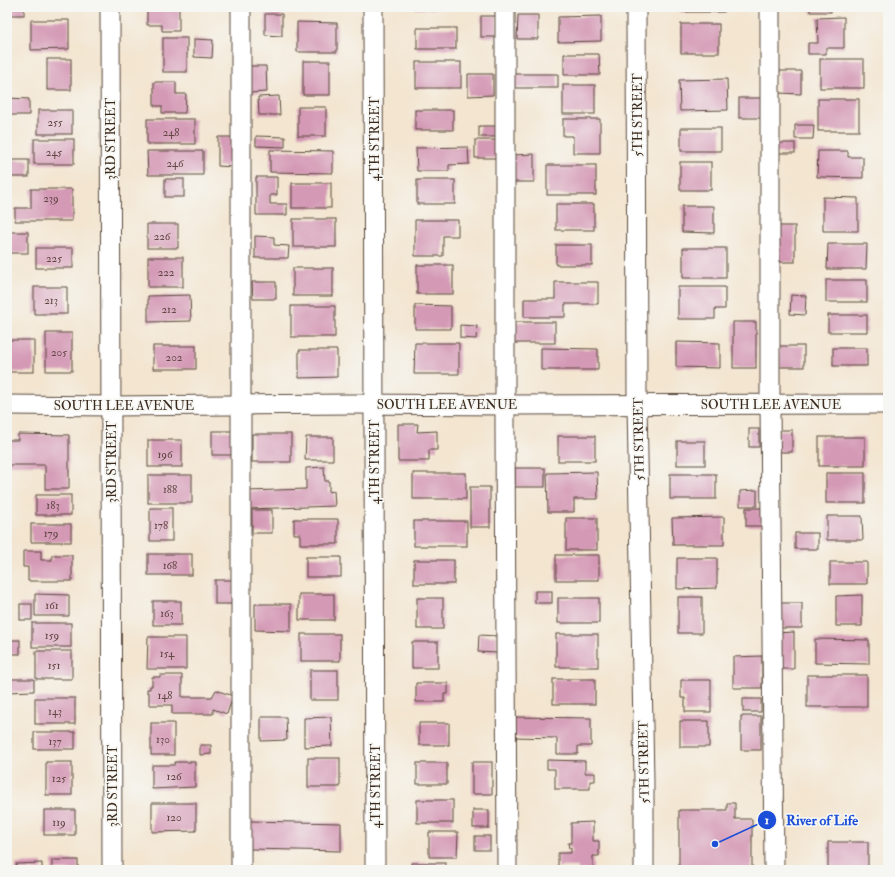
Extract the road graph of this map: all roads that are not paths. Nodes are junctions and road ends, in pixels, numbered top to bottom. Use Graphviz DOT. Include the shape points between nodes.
graph roads {
  1 [pos="110,7"];
  2 [pos="241,7"];
  3 [pos="373,7"];
  4 [pos="505,7"];
  5 [pos="636,7"];
  6 [pos="770,7"];
  7 [pos="374,404"];
  8 [pos="638,404"];
  9 [pos="770,404"];
  10 [pos="888,404"];
  11 [pos="7,405"];
  12 [pos="242,405"];
  13 [pos="505,405"];
  14 [pos="111,406"];
  15 [pos="112,870"];
  16 [pos="241,870"];
  17 [pos="375,870"];
  18 [pos="507,870"];
  19 [pos="644,870"];
  20 [pos="774,870"];
  1 -- 14 [label="street, 3RD STREET"];
  2 -- 12 [label="street"];
  3 -- 7 [label="street, 4TH STREET"];
  4 -- 13 [label="street"];
  5 -- 8 [label="street, 5TH STREET"];
  6 -- 9 [label="street"];
  7 -- 12 [label="street, SOUTH LEE AVENUE"];
  7 -- 13 [label="street, SOUTH LEE AVENUE"];
  7 -- 17 [label="street, 4TH STREET"];
  8 -- 9 [label="street, SOUTH LEE AVENUE"];
  8 -- 13 [label="street, SOUTH LEE AVENUE"];
  8 -- 19 [label="street, 5TH STREET"];
  9 -- 10 [label="street, SOUTH LEE AVENUE"];
  9 -- 20 [label="street"];
  11 -- 14 [label="street, SOUTH LEE AVENUE"];
  12 -- 14 [label="street, SOUTH LEE AVENUE"];
  12 -- 16 [label="street"];
  13 -- 18 [label="street"];
  14 -- 15 [label="street, 3RD STREET"];
}
